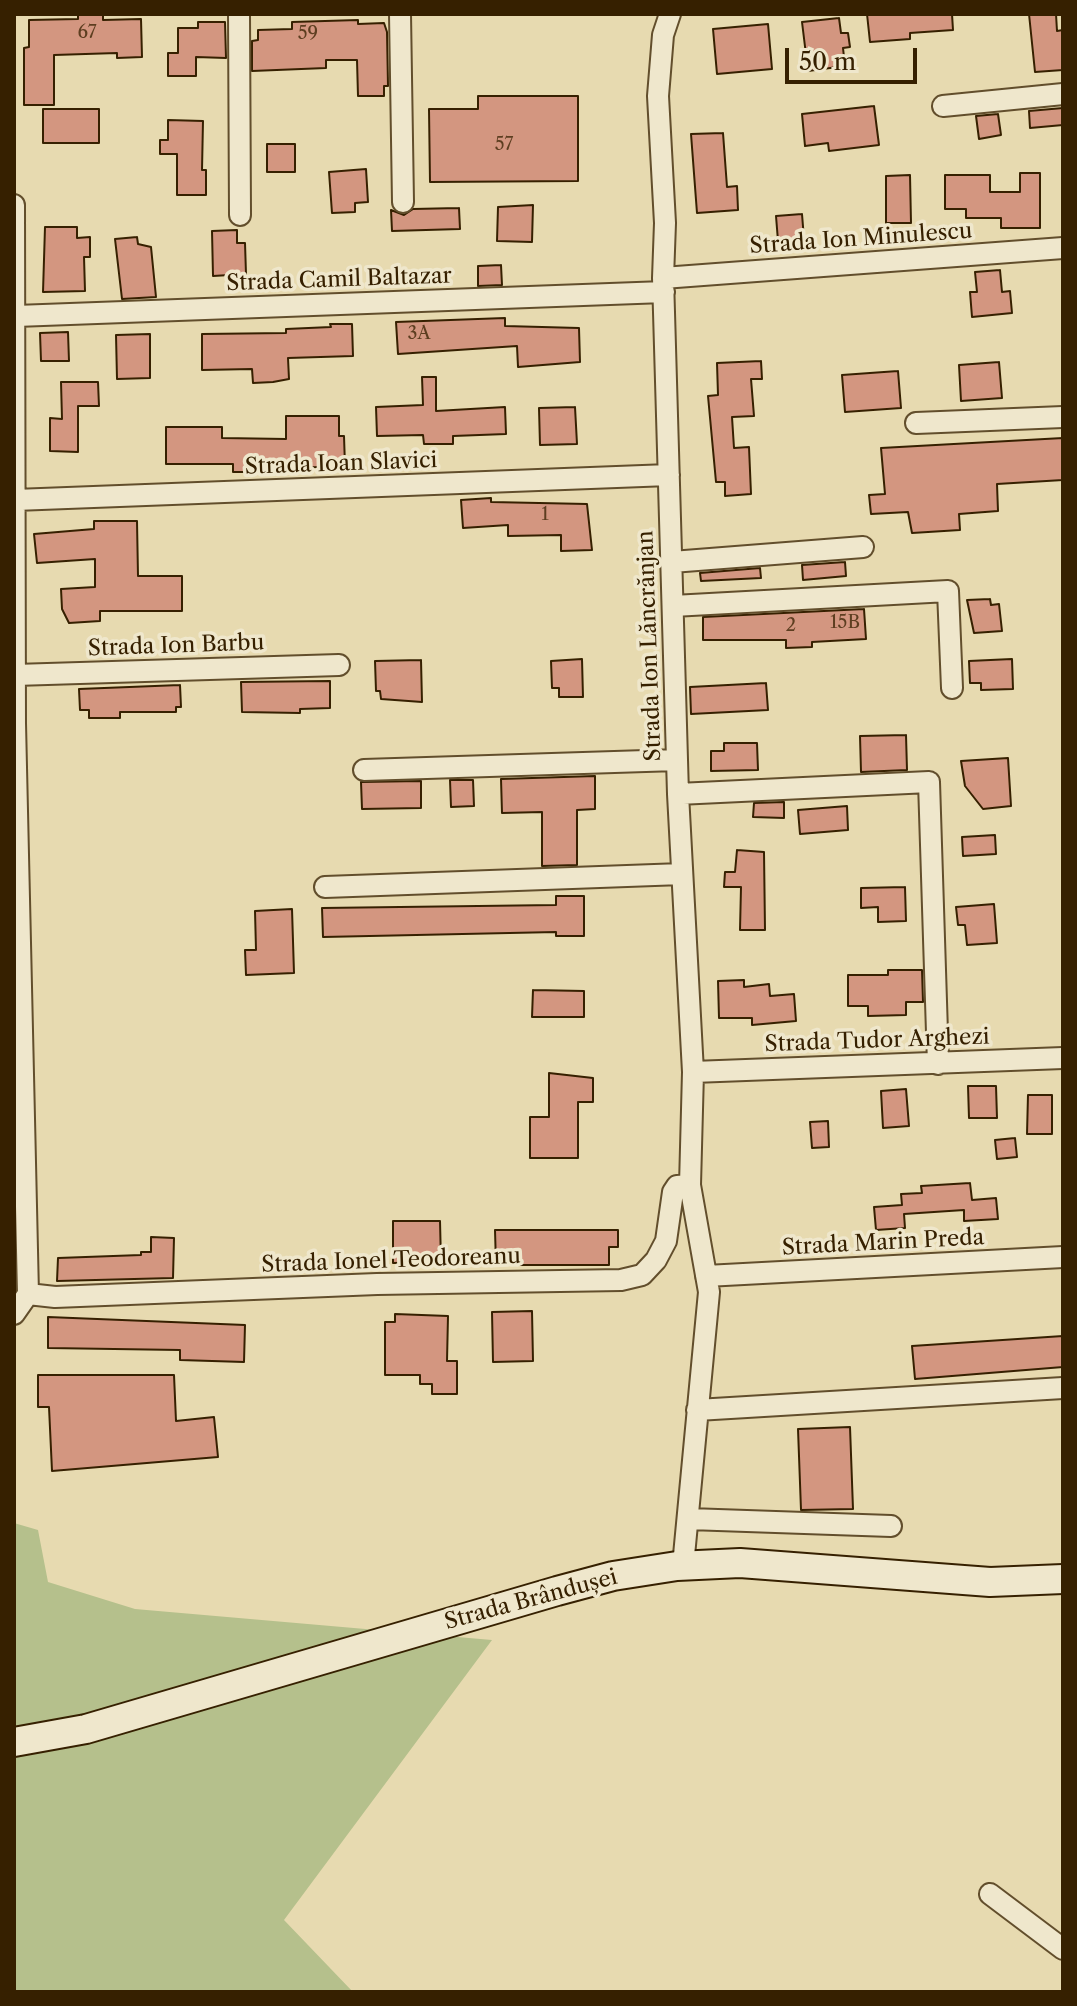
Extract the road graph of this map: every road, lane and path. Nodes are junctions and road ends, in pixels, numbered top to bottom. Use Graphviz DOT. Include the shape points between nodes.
graph roads {
  1 [pos="239,14"];
  2 [pos="400,14"];
  3 [pos="670,14"];
  4 [pos="1063,94"];
  5 [pos="943,106"];
  6 [pos="403,202"];
  7 [pos="14,205"];
  8 [pos="240,215"];
  9 [pos="1063,248"];
  10 [pos="664,285"];
  11 [pos="16,316"];
  12 [pos="1063,417"];
  13 [pos="916,423"];
  14 [pos="669,475"];
  15 [pos="15,500"];
  16 [pos="863,547"];
  17 [pos="672,562"];
  18 [pos="673,606"];
  19 [pos="339,665"];
  20 [pos="15,675"];
  21 [pos="952,688"];
  22 [pos="14,723"];
  23 [pos="677,760"];
  24 [pos="364,770"];
  25 [pos="678,794"];
  26 [pos="682,874"];
  27 [pos="325,887"];
  28 [pos="17,895"];
  29 [pos="1063,1058"];
  30 [pos="938,1064"];
  31 [pos="693,1072"];
  32 [pos="690,1185"];
  33 [pos="1063,1257"];
  34 [pos="706,1276"];
  35 [pos="28,1294"];
  36 [pos="14,1314"];
  37 [pos="1063,1388"];
  38 [pos="697,1410"];
  39 [pos="689,1525"];
  40 [pos="891,1526"];
  41 [pos="689,1566"];
  42 [pos="1063,1579"];
  43 [pos="14,1742"];
  44 [pos="990,1894"];
  45 [pos="1063,1949"];
  1 -- 8 [label="street"];
  2 -- 6 [label="street"];
  3 -- 10 [label="street, Strada Ion Lăncrănjan" via="658,85"];
  4 -- 5 [label="street"];
  7 -- 11 [label="street"];
  9 -- 10 [label="street, Strada Ion Minulescu"];
  10 -- 11 [label="street, Strada Camil Baltazar"];
  10 -- 14 [label="street, Strada Ion Lăncrănjan"];
  11 -- 15 [label="street"];
  12 -- 13 [label="street"];
  14 -- 15 [label="street, Strada Ioan Slavici"];
  14 -- 17 [label="street, Strada Ion Lăncrănjan"];
  15 -- 20 [label="street"];
  16 -- 17 [label="street"];
  17 -- 18 [label="street, Strada Ion Lăncrănjan"];
  18 -- 21 [label="street" via="948,591"];
  18 -- 23 [label="street, Strada Ion Lăncrănjan"];
  19 -- 20 [label="street, Strada Ion Barbu"];
  20 -- 22 [label="street"];
  22 -- 28 [label="street"];
  23 -- 24 [label="street"];
  23 -- 25 [label="street, Strada Ion Lăncrănjan"];
  25 -- 26 [label="street, Strada Ion Lăncrănjan"];
  25 -- 30 [label="street" via="929,782"];
  26 -- 27 [label="street"];
  26 -- 31 [label="street, Strada Ion Lăncrănjan"];
  28 -- 35 [label="street"];
  29 -- 30 [label="street, Strada Tudor Arghezi"];
  30 -- 31 [label="street, Strada Tudor Arghezi"];
  31 -- 32 [label="street, Strada Ion Lăncrănjan"];
  32 -- 34 [label="street, Strada Ion Lăncrănjan"];
  32 -- 35 [label="street, Strada Ionel Teodoreanu" via="677,1186 673,1192 666,1241 656,1260 642,1275 621,1280"];
  33 -- 34 [label="street, Strada Marin Preda"];
  34 -- 38 [label="street, Strada Ion Lăncrănjan" via="708,1315"];
  35 -- 36 [label="street"];
  37 -- 38 [label="street"];
  38 -- 39 [label="street, Strada Ion Lăncrănjan"];
  39 -- 40 [label="street"];
  39 -- 41 [label="street, Strada Ion Lăncrănjan"];
  41 -- 42 [label="main road, Strada Brândușei" via="740,1563 990,1582"];
  41 -- 43 [label="main road, Strada Brândușei" via="613,1576 86,1729"];
  44 -- 45 [label="street"];
}
